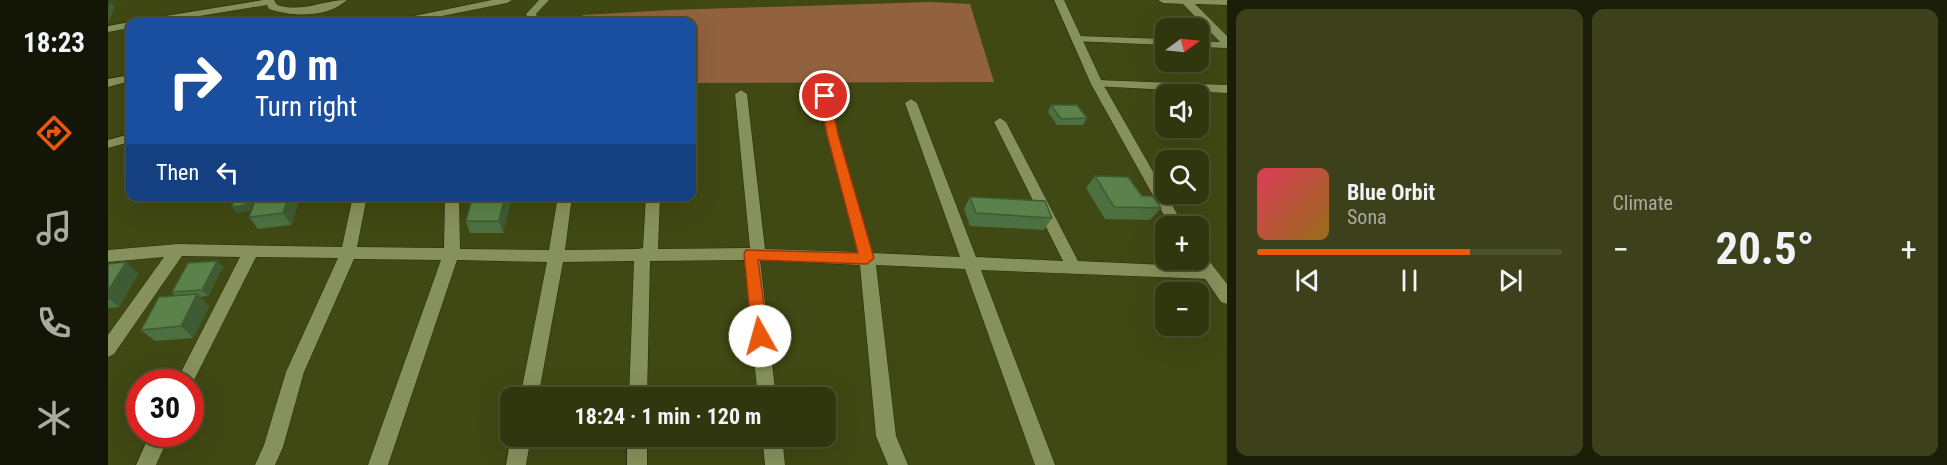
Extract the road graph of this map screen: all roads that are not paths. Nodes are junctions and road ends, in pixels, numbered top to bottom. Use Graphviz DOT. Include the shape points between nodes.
graph roads {
  1 [pos="342,0"];
  2 [pos="507,0"];
  3 [pos="544,0"];
  4 [pos="1059,0"];
  5 [pos="1163,0"];
  6 [pos="1185,0"];
  7 [pos="269,1"];
  8 [pos="1227,2"];
  9 [pos="308,11"];
  10 [pos="170,18"];
  11 [pos="309,18"];
  12 [pos="419,18"];
  13 [pos="534,18"];
  14 [pos="126,26"];
  15 [pos="108,29"];
  16 [pos="1077,39"];
  17 [pos="1155,42"];
  18 [pos="1227,43"];
  19 [pos="1209,44"];
  20 [pos="126,79"];
  21 [pos="108,83"];
  22 [pos="1097,84"];
  23 [pos="1227,89"];
  24 [pos="741,94"];
  25 [pos="825,96"];
  26 [pos="911,103"];
  27 [pos="1000,122"];
  28 [pos="126,139"];
  29 [pos="108,144"];
  30 [pos="359,201"];
  31 [pos="452,201"];
  32 [pos="564,201"];
  33 [pos="652,201"];
  34 [pos="1171,216"];
  35 [pos="178,250"];
  36 [pos="251,251"];
  37 [pos="452,252"];
  38 [pos="348,254"];
  39 [pos="646,254"];
  40 [pos="754,254"];
  41 [pos="108,256"];
  42 [pos="556,256"];
  43 [pos="867,258"];
  44 [pos="971,263"];
  45 [pos="1074,268"];
  46 [pos="1207,270"];
  47 [pos="1209,273"];
  48 [pos="1227,297"];
  49 [pos="108,349"];
  50 [pos="192,369"];
  51 [pos="531,387"];
  52 [pos="639,387"];
  53 [pos="766,387"];
  54 [pos="154,447"];
  55 [pos="519,447"];
  56 [pos="637,447"];
  57 [pos="773,447"];
  58 [pos="146,465"];
  59 [pos="265,465"];
  60 [pos="378,465"];
  61 [pos="516,465"];
  62 [pos="637,465"];
  63 [pos="775,465"];
  64 [pos="898,465"];
  65 [pos="1045,465"];
  1 -- 9 [label="street"];
  2 -- 12 [label="street"];
  3 -- 13 [label="street" via="531,14"];
  4 -- 16 [label="street"];
  5 -- 6 [label="street"];
  6 -- 8 [label="street"];
  6 -- 18 [label="street"];
  7 -- 9 [label="street" via="282,10"];
  7 -- 10 [label="street"];
  9 -- 11 [label="street"];
  14 -- 15 [label="street"];
  16 -- 17 [label="street"];
  16 -- 22 [label="street"];
  18 -- 19 [label="street"];
  20 -- 21 [label="street"];
  22 -- 23 [label="street"];
  22 -- 34 [label="street"];
  24 -- 40 [label="street"];
  25 -- 43 [label="street"];
  26 -- 44 [label="street"];
  27 -- 45 [label="street"];
  28 -- 29 [label="street"];
  30 -- 38 [label="street"];
  31 -- 37 [label="street"];
  32 -- 42 [label="street"];
  33 -- 39 [label="street"];
  35 -- 36 [label="street"];
  35 -- 41 [label="street"];
  35 -- 49 [label="street"];
  36 -- 38 [label="street"];
  36 -- 50 [label="street"];
  37 -- 38 [label="street"];
  37 -- 42 [label="street"];
  37 -- 60 [label="street"];
  38 -- 59 [label="street" via="295,372"];
  39 -- 40 [label="street"];
  39 -- 42 [label="street"];
  39 -- 52 [label="street"];
  40 -- 43 [label="street"];
  40 -- 53 [label="street"];
  42 -- 51 [label="street"];
  43 -- 44 [label="street"];
  43 -- 64 [label="street" via="886,436"];
  44 -- 45 [label="street"];
  44 -- 65 [label="street"];
  45 -- 47 [label="street"];
  46 -- 47 [label="street"];
  47 -- 48 [label="street"];
  54 -- 58 [label="street"];
  55 -- 61 [label="street"];
  56 -- 62 [label="street"];
  57 -- 63 [label="street"];
}
